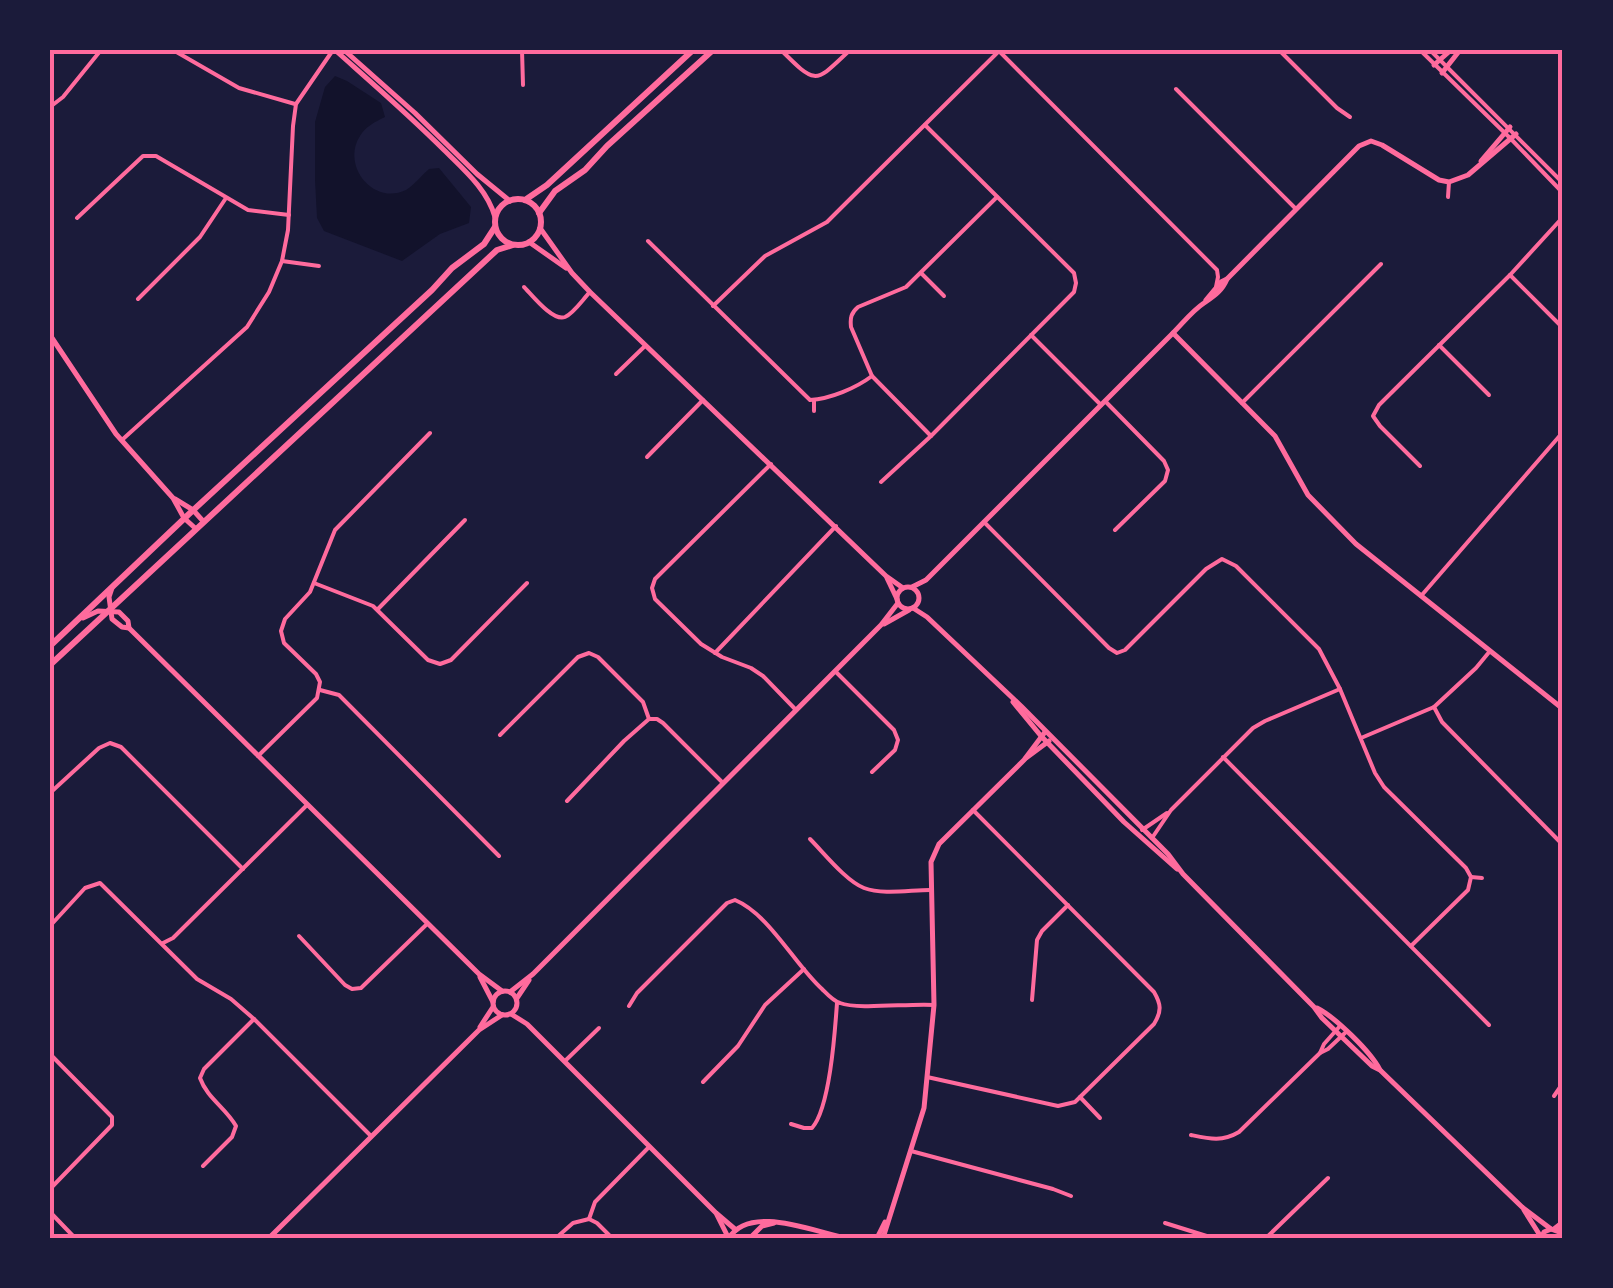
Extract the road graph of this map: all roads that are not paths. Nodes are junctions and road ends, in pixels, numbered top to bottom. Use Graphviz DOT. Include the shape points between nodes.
graph roads {
  1 [pos="101,50"];
  2 [pos="173,50"];
  3 [pos="334,50"];
  4 [pos="344,50"];
  5 [pos="522,50"];
  6 [pos="693,50"];
  7 [pos="713,50"];
  8 [pos="782,50"];
  9 [pos="850,50"];
  10 [pos="998,50"];
  11 [pos="1279,50"];
  12 [pos="1420,50"];
  13 [pos="1430,50"];
  14 [pos="1452,50"];
  15 [pos="1460,50"];
  16 [pos="1437,62"];
  17 [pos="1444,70"];
  18 [pos="522,85"];
  19 [pos="1176,89"];
  20 [pos="296,104"];
  21 [pos="50,107"];
  22 [pos="1350,117"];
  23 [pos="925,125"];
  24 [pos="1507,130"];
  25 [pos="1514,136"];
  26 [pos="1480,163"];
  27 [pos="1450,182"];
  28 [pos="1563,183"];
  29 [pos="1563,193"];
  30 [pos="997,197"];
  31 [pos="1448,197"];
  32 [pos="226,198"];
  33 [pos="525,200"];
  34 [pos="510,201"];
  35 [pos="1296,209"];
  36 [pos="539,213"];
  37 [pos="289,215"];
  38 [pos="496,217"];
  39 [pos="1563,217"];
  40 [pos="77,218"];
  41 [pos="1563,225"];
  42 [pos="496,227"];
  43 [pos="540,228"];
  44 [pos="1547,237"];
  45 [pos="648,241"];
  46 [pos="528,242"];
  47 [pos="513,244"];
  48 [pos="282,262"];
  49 [pos="1381,264"];
  50 [pos="319,266"];
  51 [pos="921,272"];
  52 [pos="572,273"];
  53 [pos="1510,275"];
  54 [pos="1227,279"];
  55 [pos="1076,283"];
  56 [pos="1086,283"];
  57 [pos="524,287"];
  58 [pos="1216,287"];
  59 [pos="590,292"];
  60 [pos="944,296"];
  61 [pos="138,300"];
  62 [pos="1204,302"];
  63 [pos="713,306"];
  64 [pos="1563,328"];
  65 [pos="1173,333"];
  66 [pos="50,335"];
  67 [pos="1031,335"];
  68 [pos="646,345"];
  69 [pos="1439,345"];
  70 [pos="616,374"];
  71 [pos="872,376"];
  72 [pos="1489,395"];
  73 [pos="704,400"];
  74 [pos="814,400"];
  75 [pos="1103,403"];
  76 [pos="1242,403"];
  77 [pos="814,410"];
  78 [pos="1563,432"];
  79 [pos="430,433"];
  80 [pos="931,436"];
  81 [pos="122,441"];
  82 [pos="647,456"];
  83 [pos="770,464"];
  84 [pos="1420,466"];
  85 [pos="1168,470"];
  86 [pos="1177,471"];
  87 [pos="882,482"];
  88 [pos="172,498"];
  89 [pos="193,510"];
  90 [pos="184,518"];
  91 [pos="465,520"];
  92 [pos="203,521"];
  93 [pos="984,522"];
  94 [pos="836,526"];
  95 [pos="195,528"];
  96 [pos="1115,530"];
  97 [pos="1223,552"];
  98 [pos="1222,559"];
  99 [pos="886,576"];
  100 [pos="926,580"];
  101 [pos="314,583"];
  102 [pos="527,583"];
  103 [pos="642,586"];
  104 [pos="912,587"];
  105 [pos="112,588"];
  106 [pos="652,588"];
  107 [pos="903,588"];
  108 [pos="1421,596"];
  109 [pos="919,600"];
  110 [pos="897,601"];
  111 [pos="378,608"];
  112 [pos="911,609"];
  113 [pos="111,610"];
  114 [pos="927,617"];
  115 [pos="72,625"];
  116 [pos="881,625"];
  117 [pos="50,646"];
  118 [pos="1490,650"];
  119 [pos="714,654"];
  120 [pos="50,665"];
  121 [pos="835,671"];
  122 [pos="1340,689"];
  123 [pos="320,690"];
  124 [pos="1434,708"];
  125 [pos="1563,709"];
  126 [pos="796,710"];
  127 [pos="649,718"];
  128 [pos="1044,734"];
  129 [pos="500,735"];
  130 [pos="1361,738"];
  131 [pos="1050,740"];
  132 [pos="258,756"];
  133 [pos="1222,757"];
  134 [pos="1024,760"];
  135 [pos="872,772"];
  136 [pos="723,783"];
  137 [pos="50,793"];
  138 [pos="567,801"];
  139 [pos="308,804"];
  140 [pos="973,810"];
  141 [pos="1171,810"];
  142 [pos="1140,832"];
  143 [pos="810,839"];
  144 [pos="1149,841"];
  145 [pos="1563,845"];
  146 [pos="499,856"];
  147 [pos="243,869"];
  148 [pos="1471,878"];
  149 [pos="1482,878"];
  150 [pos="931,890"];
  151 [pos="1068,905"];
  152 [pos="427,924"];
  153 [pos="50,926"];
  154 [pos="298,936"];
  155 [pos="163,942"];
  156 [pos="1410,946"];
  157 [pos="804,969"];
  158 [pos="478,974"];
  159 [pos="533,974"];
  160 [pos="502,991"];
  161 [pos="510,992"];
  162 [pos="517,998"];
  163 [pos="1032,1000"];
  164 [pos="837,1003"];
  165 [pos="493,1004"];
  166 [pos="934,1004"];
  167 [pos="518,1006"];
  168 [pos="630,1006"];
  169 [pos="511,1014"];
  170 [pos="502,1016"];
  171 [pos="254,1019"];
  172 [pos="526,1024"];
  173 [pos="1489,1024"];
  174 [pos="599,1028"];
  175 [pos="1337,1028"];
  176 [pos="478,1030"];
  177 [pos="1343,1034"];
  178 [pos="1320,1053"];
  179 [pos="51,1057"];
  180 [pos="565,1061"];
  181 [pos="927,1077"];
  182 [pos="704,1082"];
  183 [pos="1563,1084"];
  184 [pos="1554,1096"];
  185 [pos="1080,1097"];
  186 [pos="1100,1118"];
  187 [pos="791,1124"];
  188 [pos="371,1136"];
  189 [pos="1191,1136"];
  190 [pos="650,1146"];
  191 [pos="911,1151"];
  192 [pos="203,1166"];
  193 [pos="1328,1178"];
  194 [pos="50,1189"];
  195 [pos="1071,1196"];
  196 [pos="1522,1207"];
  197 [pos="50,1212"];
  198 [pos="716,1212"];
  199 [pos="588,1219"];
  200 [pos="777,1222"];
  201 [pos="1563,1222"];
  202 [pos="1164,1223"];
  203 [pos="1552,1229"];
  204 [pos="738,1230"];
  205 [pos="1562,1237"];
  206 [pos="76,1238"];
  207 [pos="269,1238"];
  208 [pos="556,1238"];
  209 [pos="612,1238"];
  210 [pos="728,1238"];
  211 [pos="750,1238"];
  212 [pos="841,1238"];
  213 [pos="880,1238"];
  214 [pos="1212,1238"];
  215 [pos="1266,1238"];
  216 [pos="1541,1238"];
  1 -- 21 [label="street"];
  2 -- 20 [label="street" via="238,88"];
  3 -- 20 [label="street"];
  3 -- 38 [label="street" via="472,178"];
  4 -- 34 [label="street"];
  5 -- 18 [label="street"];
  6 -- 33 [label="main road"];
  7 -- 36 [label="main road"];
  8 -- 9 [label="street" via="814,77"];
  10 -- 23 [label="street"];
  10 -- 58 [label="street" via="1217,270"];
  11 -- 22 [label="street"];
  12 -- 16 [label="street"];
  13 -- 16 [label="street"];
  14 -- 16 [label="street"];
  15 -- 17 [label="street"];
  16 -- 17 [label="street"];
  17 -- 24 [label="street"];
  19 -- 35 [label="street"];
  20 -- 37 [label="street"];
  23 -- 30 [label="street"];
  23 -- 63 [label="street" via="827,222 765,256"];
  24 -- 25 [label="street"];
  24 -- 26 [label="street"];
  25 -- 26 [label="street"];
  25 -- 28 [label="street"];
  25 -- 29 [label="street"];
  26 -- 27 [label="street"];
  27 -- 31 [label="street"];
  27 -- 35 [label="street" via="1371,141"];
  30 -- 51 [label="street"];
  30 -- 55 [label="street" via="1074,273"];
  32 -- 37 [label="street" via="258,213"];
  32 -- 40 [label="street" via="150,155"];
  32 -- 61 [label="street" via="200,237"];
  33 -- 34 [label="main road"];
  33 -- 36 [label="main road"];
  34 -- 38 [label="main road"];
  35 -- 54 [label="street"];
  36 -- 43 [label="main road"];
  37 -- 48 [label="street"];
  38 -- 42 [label="main road"];
  39 -- 44 [label="street"];
  41 -- 44 [label="street"];
  42 -- 47 [label="main road"];
  42 -- 89 [label="main road"];
  43 -- 46 [label="main road"];
  43 -- 52 [label="street"];
  44 -- 53 [label="street"];
  45 -- 63 [label="street"];
  46 -- 47 [label="main road"];
  46 -- 52 [label="street"];
  47 -- 92 [label="main road" via="497,250"];
  48 -- 50 [label="street"];
  48 -- 81 [label="street" via="246,327"];
  49 -- 76 [label="street"];
  51 -- 60 [label="street"];
  51 -- 71 [label="street" via="906,287 852,312 851,327"];
  52 -- 59 [label="street"];
  53 -- 64 [label="street"];
  53 -- 69 [label="street"];
  54 -- 58 [label="street"];
  54 -- 62 [label="street"];
  55 -- 56 [label="street"];
  55 -- 67 [label="street"];
  57 -- 59 [label="street" via="560,318"];
  58 -- 62 [label="street"];
  59 -- 68 [label="street"];
  62 -- 65 [label="street"];
  63 -- 74 [label="street"];
  65 -- 75 [label="street"];
  65 -- 76 [label="street"];
  66 -- 81 [label="street"];
  67 -- 75 [label="street"];
  67 -- 80 [label="street"];
  68 -- 70 [label="street"];
  68 -- 73 [label="street"];
  69 -- 72 [label="street"];
  69 -- 84 [label="street" via="1373,416"];
  71 -- 74 [label="street"];
  71 -- 80 [label="street"];
  73 -- 82 [label="street"];
  73 -- 83 [label="street"];
  74 -- 77 [label="street"];
  75 -- 85 [label="street"];
  75 -- 93 [label="street"];
  76 -- 108 [label="street" via="1275,436 1316,505"];
  78 -- 108 [label="street"];
  79 -- 101 [label="street" via="335,530"];
  80 -- 87 [label="street"];
  81 -- 88 [label="street"];
  83 -- 94 [label="street"];
  83 -- 106 [label="street"];
  85 -- 86 [label="street"];
  85 -- 96 [label="street"];
  88 -- 89 [label="street"];
  88 -- 90 [label="street"];
  89 -- 90 [label="main road"];
  89 -- 92 [label="street"];
  90 -- 95 [label="street"];
  90 -- 105 [label="main road"];
  91 -- 111 [label="street"];
  92 -- 95 [label="main road"];
  93 -- 98 [label="street" via="1117,652"];
  93 -- 100 [label="street"];
  94 -- 99 [label="street"];
  94 -- 119 [label="street"];
  95 -- 113 [label="main road"];
  97 -- 98 [label="street"];
  98 -- 122 [label="street" via="1319,649"];
  99 -- 107 [label="street"];
  99 -- 110 [label="street"];
  100 -- 104 [label="street"];
  100 -- 109 [label="street"];
  101 -- 111 [label="street"];
  101 -- 123 [label="street" via="280,631 316,674"];
  102 -- 111 [label="street" via="440,664 428,660"];
  103 -- 106 [label="street"];
  104 -- 107 [label="street"];
  104 -- 109 [label="street"];
  105 -- 113 [label="street"];
  105 -- 115 [label="main road"];
  106 -- 119 [label="street"];
  107 -- 110 [label="street"];
  108 -- 118 [label="street"];
  109 -- 112 [label="street"];
  109 -- 114 [label="street"];
  110 -- 112 [label="street"];
  110 -- 116 [label="street"];
  112 -- 114 [label="street"];
  112 -- 116 [label="street"];
  113 -- 115 [label="street"];
  113 -- 120 [label="main road"];
  113 -- 132 [label="street" via="114,622 129,628"];
  114 -- 128 [label="street"];
  115 -- 117 [label="main road"];
  116 -- 121 [label="street"];
  118 -- 124 [label="street"];
  118 -- 125 [label="street"];
  119 -- 126 [label="street" via="763,676"];
  121 -- 126 [label="street"];
  121 -- 135 [label="street" via="898,740"];
  122 -- 130 [label="street"];
  122 -- 133 [label="street" via="1264,721"];
  123 -- 132 [label="street"];
  123 -- 146 [label="street" via="339,696"];
  124 -- 130 [label="street"];
  124 -- 145 [label="street"];
  126 -- 136 [label="street"];
  127 -- 129 [label="street" via="643,702 588,653"];
  127 -- 136 [label="street" via="663,723"];
  127 -- 138 [label="street"];
  128 -- 131 [label="street"];
  128 -- 134 [label="street"];
  130 -- 148 [label="street" via="1384,786"];
  131 -- 134 [label="street"];
  131 -- 142 [label="street"];
  132 -- 139 [label="street"];
  133 -- 141 [label="street"];
  133 -- 156 [label="street"];
  134 -- 140 [label="street"];
  136 -- 159 [label="street"];
  137 -- 147 [label="street" via="110,743"];
  139 -- 147 [label="street"];
  139 -- 152 [label="street"];
  140 -- 150 [label="street" via="933,853"];
  140 -- 151 [label="street"];
  141 -- 142 [label="street"];
  141 -- 144 [label="street"];
  142 -- 144 [label="street"];
  143 -- 150 [label="street" via="862,888"];
  144 -- 175 [label="street"];
  147 -- 155 [label="street"];
  148 -- 149 [label="street"];
  148 -- 156 [label="street" via="1468,890"];
  150 -- 166 [label="street"];
  151 -- 163 [label="street" via="1036,940"];
  151 -- 185 [label="street" via="1160,1003 1154,1024"];
  152 -- 154 [label="street" via="361,988 352,989"];
  152 -- 158 [label="street"];
  153 -- 155 [label="street" via="85,888 100,883"];
  155 -- 171 [label="street" via="198,979"];
  156 -- 173 [label="street"];
  157 -- 164 [label="street"];
  157 -- 168 [label="street" via="735,900"];
  157 -- 182 [label="street"];
  158 -- 160 [label="street"];
  158 -- 165 [label="street"];
  159 -- 161 [label="street"];
  159 -- 162 [label="street"];
  160 -- 161 [label="street"];
  160 -- 165 [label="street"];
  161 -- 162 [label="street"];
  162 -- 167 [label="street"];
  164 -- 166 [label="street"];
  164 -- 187 [label="street" via="818,1121 812,1128"];
  165 -- 170 [label="street"];
  165 -- 176 [label="street"];
  166 -- 181 [label="street"];
  167 -- 169 [label="street"];
  167 -- 172 [label="street"];
  169 -- 170 [label="street"];
  169 -- 172 [label="street"];
  170 -- 176 [label="street"];
  171 -- 188 [label="street"];
  171 -- 192 [label="street" via="200,1078 236,1126"];
  172 -- 180 [label="street"];
  174 -- 180 [label="street"];
  175 -- 177 [label="street"];
  175 -- 178 [label="street"];
  176 -- 188 [label="street"];
  177 -- 178 [label="street"];
  177 -- 196 [label="street"];
  178 -- 189 [label="street" via="1239,1132 1218,1140"];
  179 -- 194 [label="street" via="112,1116 112,1125"];
  180 -- 190 [label="street"];
  181 -- 185 [label="street" via="1058,1106"];
  181 -- 191 [label="street"];
  183 -- 184 [label="street"];
  185 -- 186 [label="street"];
  188 -- 207 [label="street"];
  190 -- 198 [label="street"];
  190 -- 199 [label="street" via="595,1202"];
  191 -- 195 [label="street"];
  191 -- 213 [label="street"];
  193 -- 215 [label="street"];
  196 -- 203 [label="street"];
  196 -- 216 [label="street"];
  197 -- 206 [label="street"];
  198 -- 204 [label="street"];
  198 -- 210 [label="street"];
  199 -- 208 [label="street"];
  199 -- 209 [label="street"];
  200 -- 204 [label="street" via="758,1220"];
  200 -- 211 [label="street"];
  200 -- 212 [label="street"];
  201 -- 203 [label="street"];
  202 -- 214 [label="street"];
  203 -- 205 [label="street"];
  203 -- 216 [label="street"];
  204 -- 210 [label="street"];
  204 -- 211 [label="street"];
}
